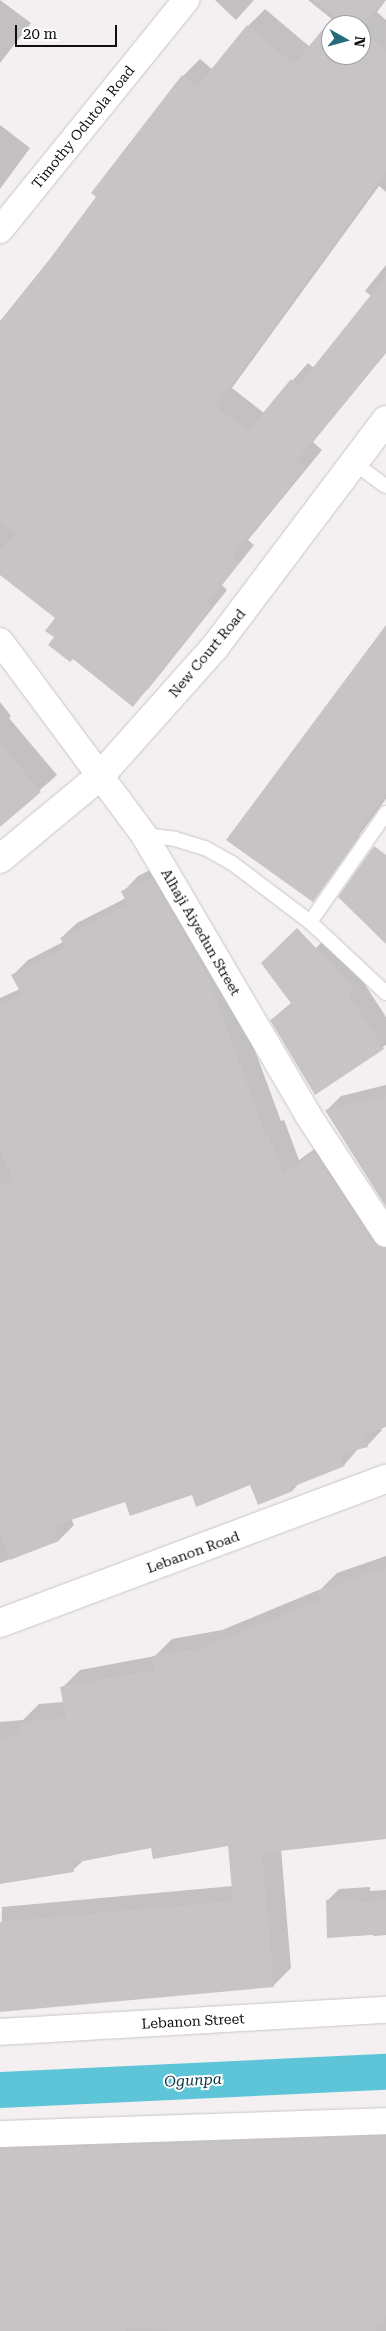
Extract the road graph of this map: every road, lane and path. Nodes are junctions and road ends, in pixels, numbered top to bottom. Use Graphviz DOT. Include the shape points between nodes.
graph roads {
  1 [pos="186,0"];
  2 [pos="0,230"];
  3 [pos="386,420"];
  4 [pos="354,463"];
  5 [pos="386,486"];
  6 [pos="0,641"];
  7 [pos="100,776"];
  8 [pos="386,813"];
  9 [pos="144,835"];
  10 [pos="0,858"];
  11 [pos="310,922"];
  12 [pos="386,993"];
  13 [pos="386,1234"];
  14 [pos="386,1479"];
  15 [pos="0,1623"];
  16 [pos="386,2010"];
  17 [pos="0,2032"];
  18 [pos="386,2121"];
  19 [pos="0,2134"];
  1 -- 2 [label="street, Timothy Odutola Road"];
  3 -- 4 [label="street, New Court Road"];
  4 -- 5 [label="lane"];
  4 -- 7 [label="street, New Court Road" via="215,647"];
  6 -- 7 [label="street, Alhaji Aiyedun Street"];
  7 -- 9 [label="street, Alhaji Aiyedun Street"];
  7 -- 10 [label="street, New Court Road"];
  8 -- 11 [label="lane"];
  9 -- 11 [label="lane" via="175,839 205,848 232,862"];
  9 -- 13 [label="street, Alhaji Aiyedun Street" via="308,1115"];
  11 -- 12 [label="lane"];
  14 -- 15 [label="street, Lebanon Road"];
  16 -- 17 [label="street, Lebanon Street"];
  18 -- 19 [label="street"];
}
